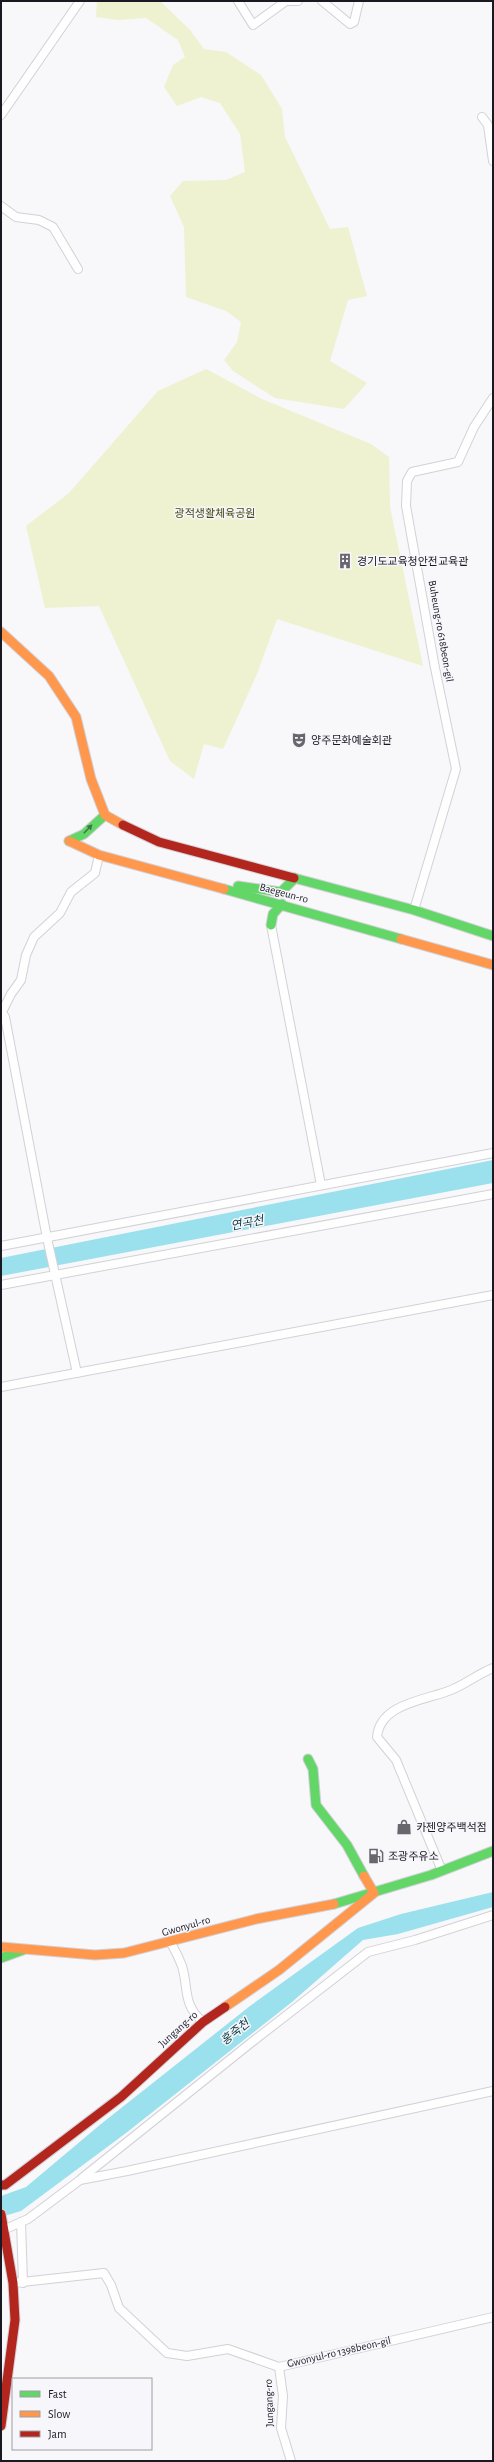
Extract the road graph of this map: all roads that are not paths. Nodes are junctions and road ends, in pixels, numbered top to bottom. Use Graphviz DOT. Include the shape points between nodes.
graph roads {
  1 [pos="80,1"];
  2 [pos="238,1"];
  3 [pos="298,1"];
  4 [pos="322,1"];
  5 [pos="359,1"];
  6 [pos="1,116"];
  7 [pos="482,117"];
  8 [pos="493,161"];
  9 [pos="1,206"];
  10 [pos="78,269"];
  11 [pos="493,398"];
  12 [pos="1,632"];
  13 [pos="105,814"];
  14 [pos="99,855"];
  15 [pos="295,878"];
  16 [pos="198,882"];
  17 [pos="286,905"];
  18 [pos="414,910"];
  19 [pos="271,925"];
  20 [pos="493,936"];
  21 [pos="493,965"];
  22 [pos="2,1013"];
  23 [pos="493,1153"];
  24 [pos="321,1185"];
  25 [pos="493,1194"];
  26 [pos="47,1238"];
  27 [pos="1,1246"];
  28 [pos="56,1275"];
  29 [pos="1,1284"];
  30 [pos="493,1295"];
  31 [pos="77,1373"];
  32 [pos="1,1387"];
  33 [pos="493,1668"];
  34 [pos="308,1759"];
  35 [pos="493,1851"];
  36 [pos="442,1871"];
  37 [pos="374,1893"];
  38 [pos="493,1915"];
  39 [pos="172,1943"];
  40 [pos="1,1947"];
  41 [pos="27,1949"];
  42 [pos="1,1958"];
  43 [pos="203,2022"];
  44 [pos="493,2091"];
  45 [pos="80,2180"];
  46 [pos="1,2185"];
  47 [pos="21,2222"];
  48 [pos="2,2225"];
  49 [pos="13,2283"];
  50 [pos="22,2283"];
  51 [pos="493,2317"];
  52 [pos="279,2367"];
  53 [pos="1,2426"];
  54 [pos="291,2461"];
  1 -- 6 [label="street"];
  2 -- 3 [label="street" via="253,25 286,1"];
  4 -- 5 [label="street" via="350,24 354,22"];
  7 -- 8 [label="street" via="488,124"];
  9 -- 10 [label="street" via="16,217 39,220 53,227"];
  11 -- 18 [label="street, Buheung-ro 618beon-gil" via="474,427 458,462 412,472 407,481 406,506 456,769"];
  12 -- 13 [label="street" via="49,676 76,717 91,779"];
  14 -- 13 [label="street, Baegeun-ro, one-way" via="69,841 84,834"];
  13 -- 15 [label="street" via="159,842"];
  14 -- 16 [label="street, Baegeun-ro"];
  14 -- 22 [label="street" via="95,873 71,892 60,912 34,938 26,955 21,980"];
  15 -- 16 [label="street" via="281,892"];
  15 -- 17 [label="street"];
  15 -- 18 [label="street"];
  16 -- 17 [label="street, Baegeun-ro"];
  17 -- 19 [label="street" via="273,914"];
  17 -- 21 [label="street, Baegeun-ro"];
  18 -- 20 [label="street"];
  19 -- 24 [label="street"];
  22 -- 26 [label="street" via="6,1017"];
  23 -- 24 [label="street"];
  24 -- 26 [label="street"];
  25 -- 28 [label="street"];
  26 -- 27 [label="street"];
  26 -- 28 [label="street"];
  28 -- 29 [label="street"];
  28 -- 31 [label="street"];
  30 -- 31 [label="street"];
  31 -- 32 [label="street"];
  33 -- 36 [label="street" via="452,1689 395,1710 388,1714 378,1727 377,1736 396,1760"];
  34 -- 37 [label="street" via="313,1769 316,1805 347,1845"];
  35 -- 36 [label="street, Gwonyul-ro"];
  36 -- 37 [label="street, Gwonyul-ro"];
  37 -- 39 [label="street, Gwonyul-ro" via="346,1902 233,1924"];
  37 -- 43 [label="street, Jungang-ro" via="278,1970"];
  38 -- 45 [label="street" via="368,1952"];
  39 -- 41 [label="street, Gwonyul-ro" via="124,1953 95,1955"];
  39 -- 43 [label="street" via="182,1966 192,2012"];
  40 -- 41 [label="street, Gwonyul-ro"];
  41 -- 42 [label="street"];
  43 -- 46 [label="street, Jungang-ro" via="121,2097 32,2166 5,2185"];
  44 -- 45 [label="street"];
  45 -- 47 [label="street"];
  47 -- 48 [label="street"];
  47 -- 50 [label="street"];
  48 -- 49 [label="street"];
  49 -- 50 [label="street, Gwonyul-ro 1398beon-gil"];
  49 -- 53 [label="street" via="14,2338"];
  50 -- 52 [label="street, Gwonyul-ro 1398beon-gil" via="104,2273 111,2284 119,2308 168,2353 187,2356 228,2349"];
  51 -- 52 [label="street, Gwonyul-ro 1398beon-gil"];
  52 -- 54 [label="street, Jungang-ro" via="283,2396 281,2428"];
}
